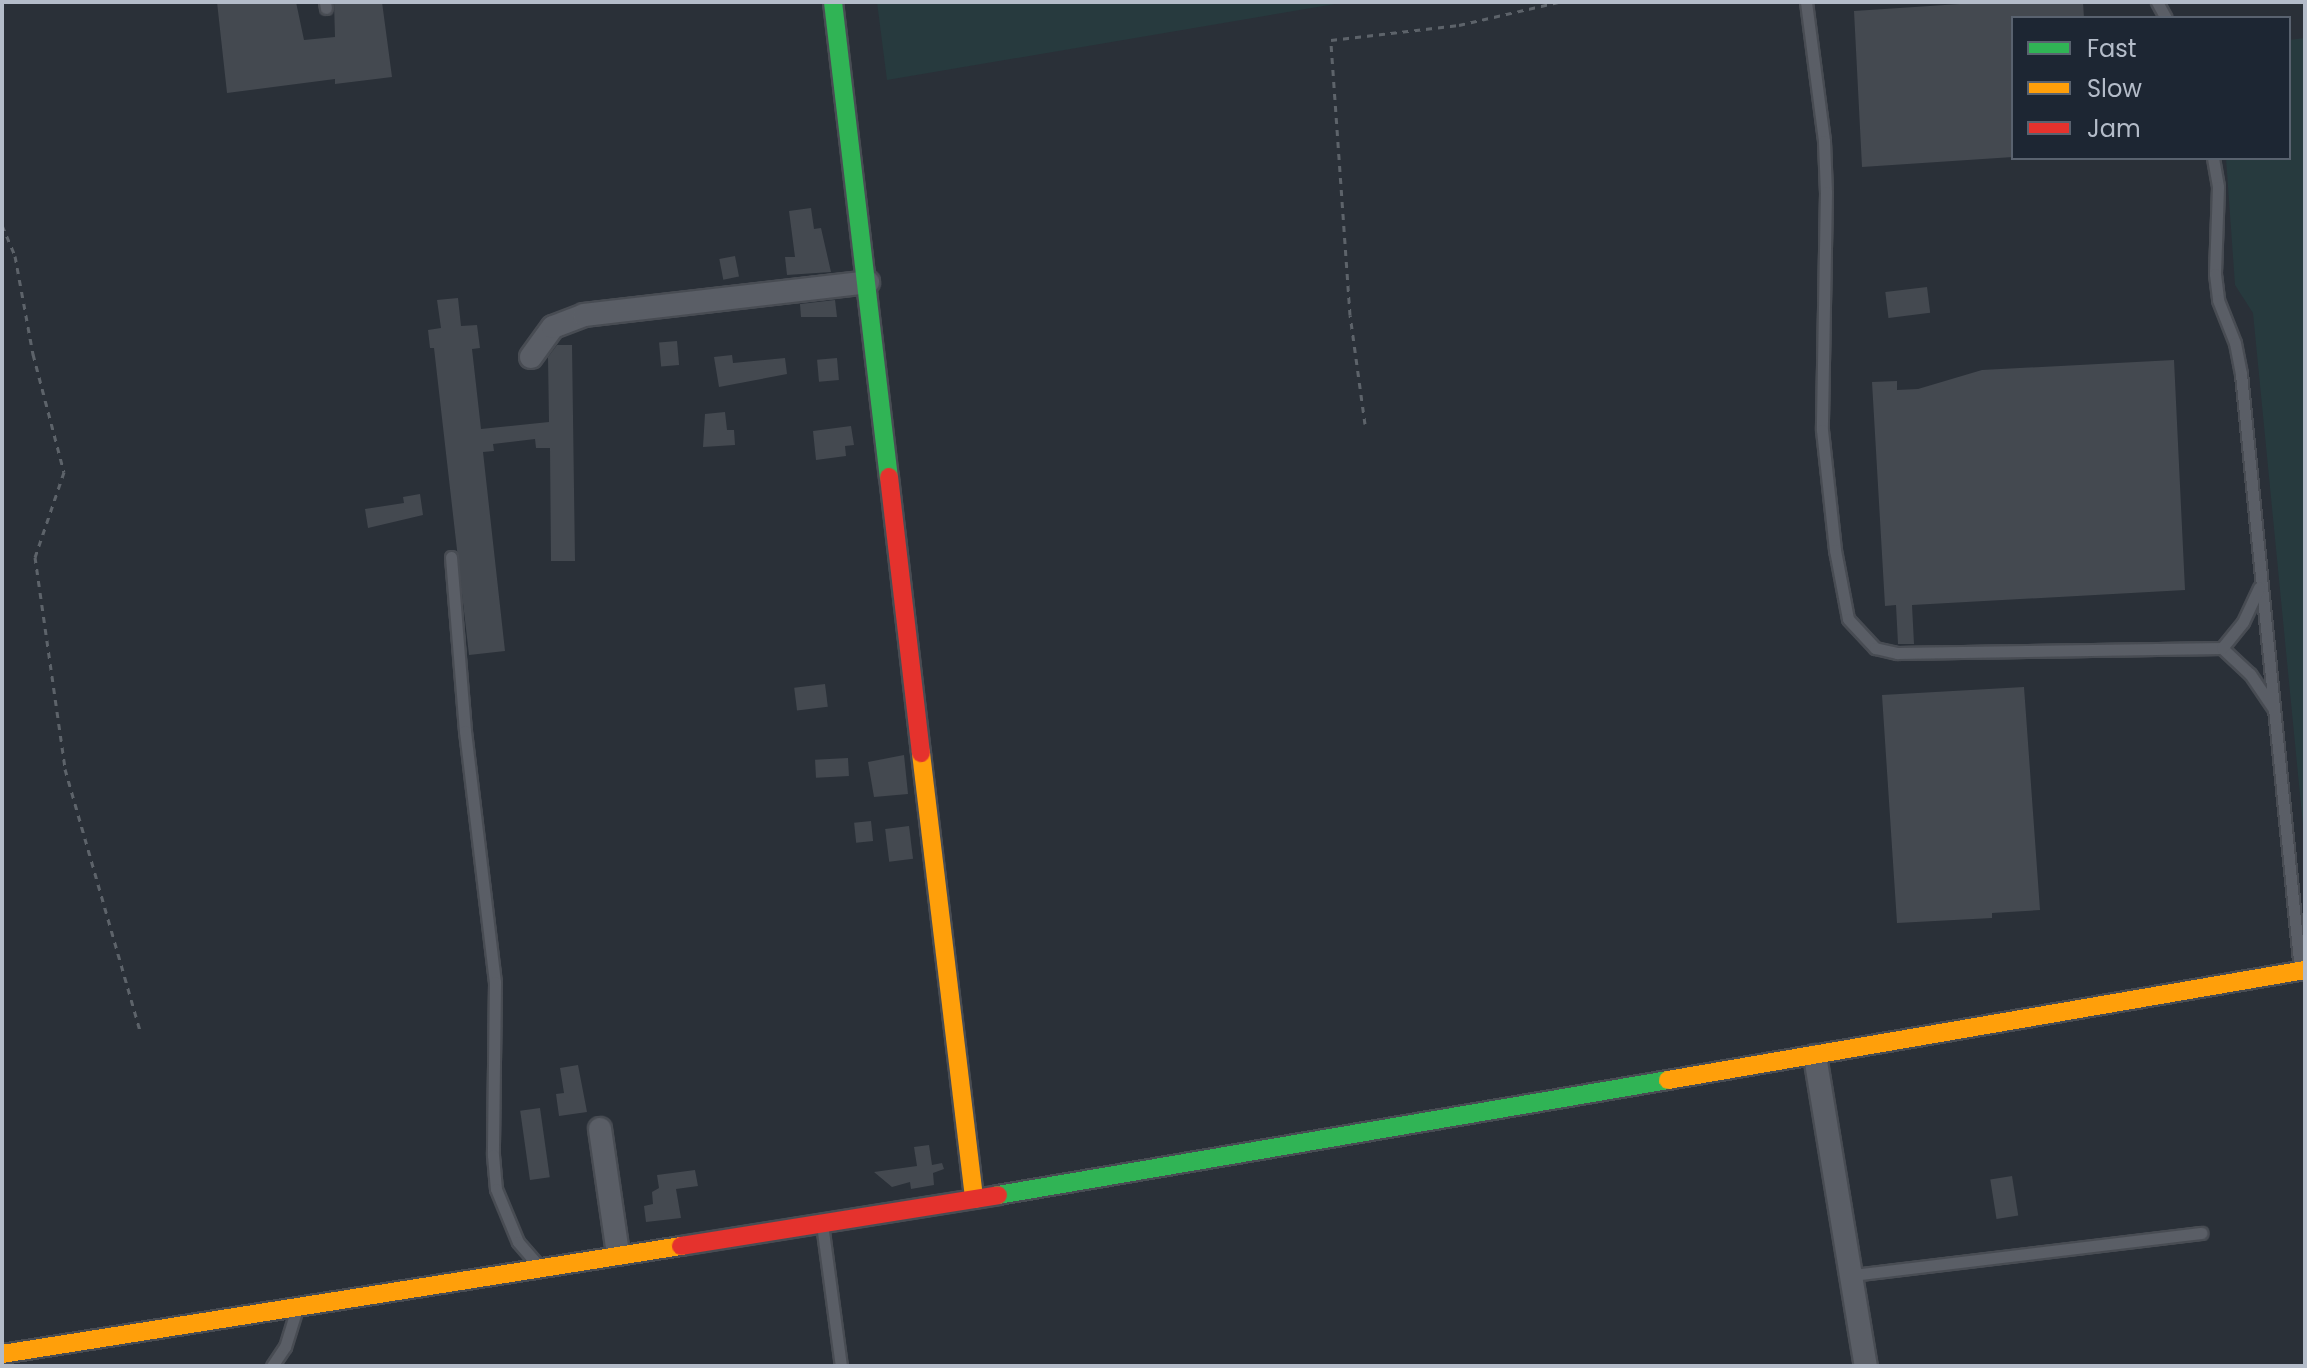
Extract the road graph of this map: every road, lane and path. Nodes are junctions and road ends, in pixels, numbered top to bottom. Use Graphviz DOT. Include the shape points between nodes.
graph roads {
  1 [pos="833,2"];
  2 [pos="1559,2"];
  3 [pos="1806,2"];
  4 [pos="2213,160"];
  5 [pos="2,225"];
  6 [pos="868,282"];
  7 [pos="531,357"];
  8 [pos="1365,424"];
  9 [pos="451,557"];
  10 [pos="2260,584"];
  11 [pos="2222,648"];
  12 [pos="2273,708"];
  13 [pos="2303,970"];
  14 [pos="140,1030"];
  15 [pos="1815,1056"];
  16 [pos="600,1129"];
  17 [pos="974,1199"];
  18 [pos="822,1223"];
  19 [pos="2201,1233"];
  20 [pos="618,1254"];
  21 [pos="541,1269"];
  22 [pos="1853,1275"];
  23 [pos="298,1307"];
  24 [pos="2,1354"];
  25 [pos="272,1366"];
  26 [pos="841,1366"];
  27 [pos="1866,1366"];
  1 -- 6 [label="street"];
  2 -- 8 [label="path" via="1459,25 1331,40 1350,315"];
  3 -- 11 [label="lane" via="1826,192 1822,430 1848,619 1875,648 1897,653"];
  4 -- 10 [label="lane" via="2218,187 2215,274 2239,364"];
  5 -- 14 [label="path" via="15,256 33,354 64,472 35,557 65,769"];
  6 -- 7 [label="street" via="584,315 553,327"];
  6 -- 17 [label="street"];
  9 -- 21 [label="lane" via="462,706 495,982 496,1189 518,1242"];
  10 -- 11 [label="lane" via="2243,622"];
  10 -- 12 [label="lane"];
  11 -- 12 [label="lane" via="2250,674"];
  12 -- 13 [label="lane"];
  13 -- 15 [label="street"];
  15 -- 17 [label="street"];
  15 -- 22 [label="street"];
  16 -- 20 [label="street"];
  17 -- 18 [label="street"];
  18 -- 20 [label="street"];
  18 -- 26 [label="lane"];
  19 -- 22 [label="lane"];
  20 -- 21 [label="street"];
  21 -- 23 [label="street"];
  22 -- 27 [label="street"];
  23 -- 24 [label="street"];
  23 -- 25 [label="lane" via="285,1347"];
}
